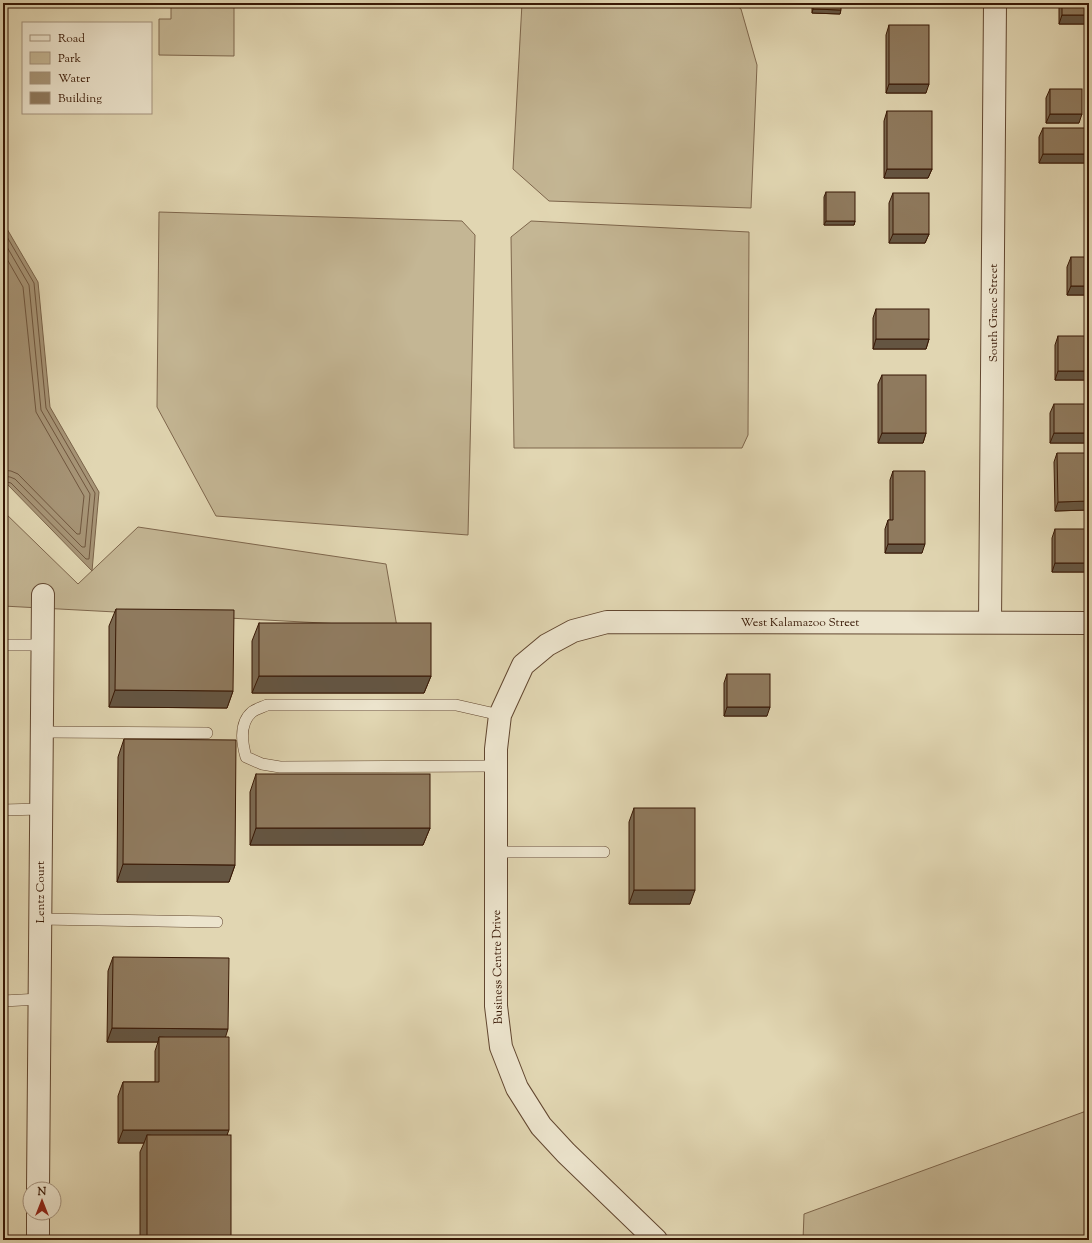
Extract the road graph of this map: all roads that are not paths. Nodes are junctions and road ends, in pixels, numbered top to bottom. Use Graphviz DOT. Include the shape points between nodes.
graph roads {
  1 [pos="995,3"];
  2 [pos="43,595"];
  3 [pos="990,622"];
  4 [pos="1089,623"];
  5 [pos="3,645"];
  6 [pos="42,645"];
  7 [pos="523,665"];
  8 [pos="500,715"];
  9 [pos="42,732"];
  10 [pos="207,733"];
  11 [pos="496,766"];
  12 [pos="41,809"];
  13 [pos="3,810"];
  14 [pos="496,852"];
  15 [pos="604,852"];
  16 [pos="40,919"];
  17 [pos="217,922"];
  18 [pos="40,1000"];
  19 [pos="3,1001"];
  20 [pos="38,1181"];
  21 [pos="38,1221"];
  22 [pos="38,1240"];
  23 [pos="656,1240"];
  1 -- 3 [label="street, South Grace Street"];
  2 -- 6 [label="street, Lentz Court"];
  3 -- 4 [label="street, West Kalamazoo Street"];
  3 -- 7 [label="street, West Kalamazoo Street" via="606,622 573,630 547,645"];
  5 -- 6 [label="lane"];
  6 -- 9 [label="street, Lentz Court"];
  7 -- 8 [label="street, Business Centre Drive"];
  8 -- 11 [label="street, Business Centre Drive"];
  8 -- 11 [label="lane" via="456,705 267,705 252,712 244,724 242,745 246,757 262,764 280,767"];
  9 -- 10 [label="lane"];
  9 -- 12 [label="street, Lentz Court"];
  11 -- 14 [label="street, Business Centre Drive"];
  12 -- 13 [label="lane"];
  12 -- 16 [label="street, Lentz Court"];
  14 -- 15 [label="lane"];
  14 -- 23 [label="street, Business Centre Drive" via="496,1006 501,1047 517,1088 541,1126"];
  16 -- 17 [label="lane"];
  16 -- 18 [label="street, Lentz Court"];
  18 -- 19 [label="lane"];
  18 -- 20 [label="street, Lentz Court"];
  21 -- 22 [label="street"];
}
